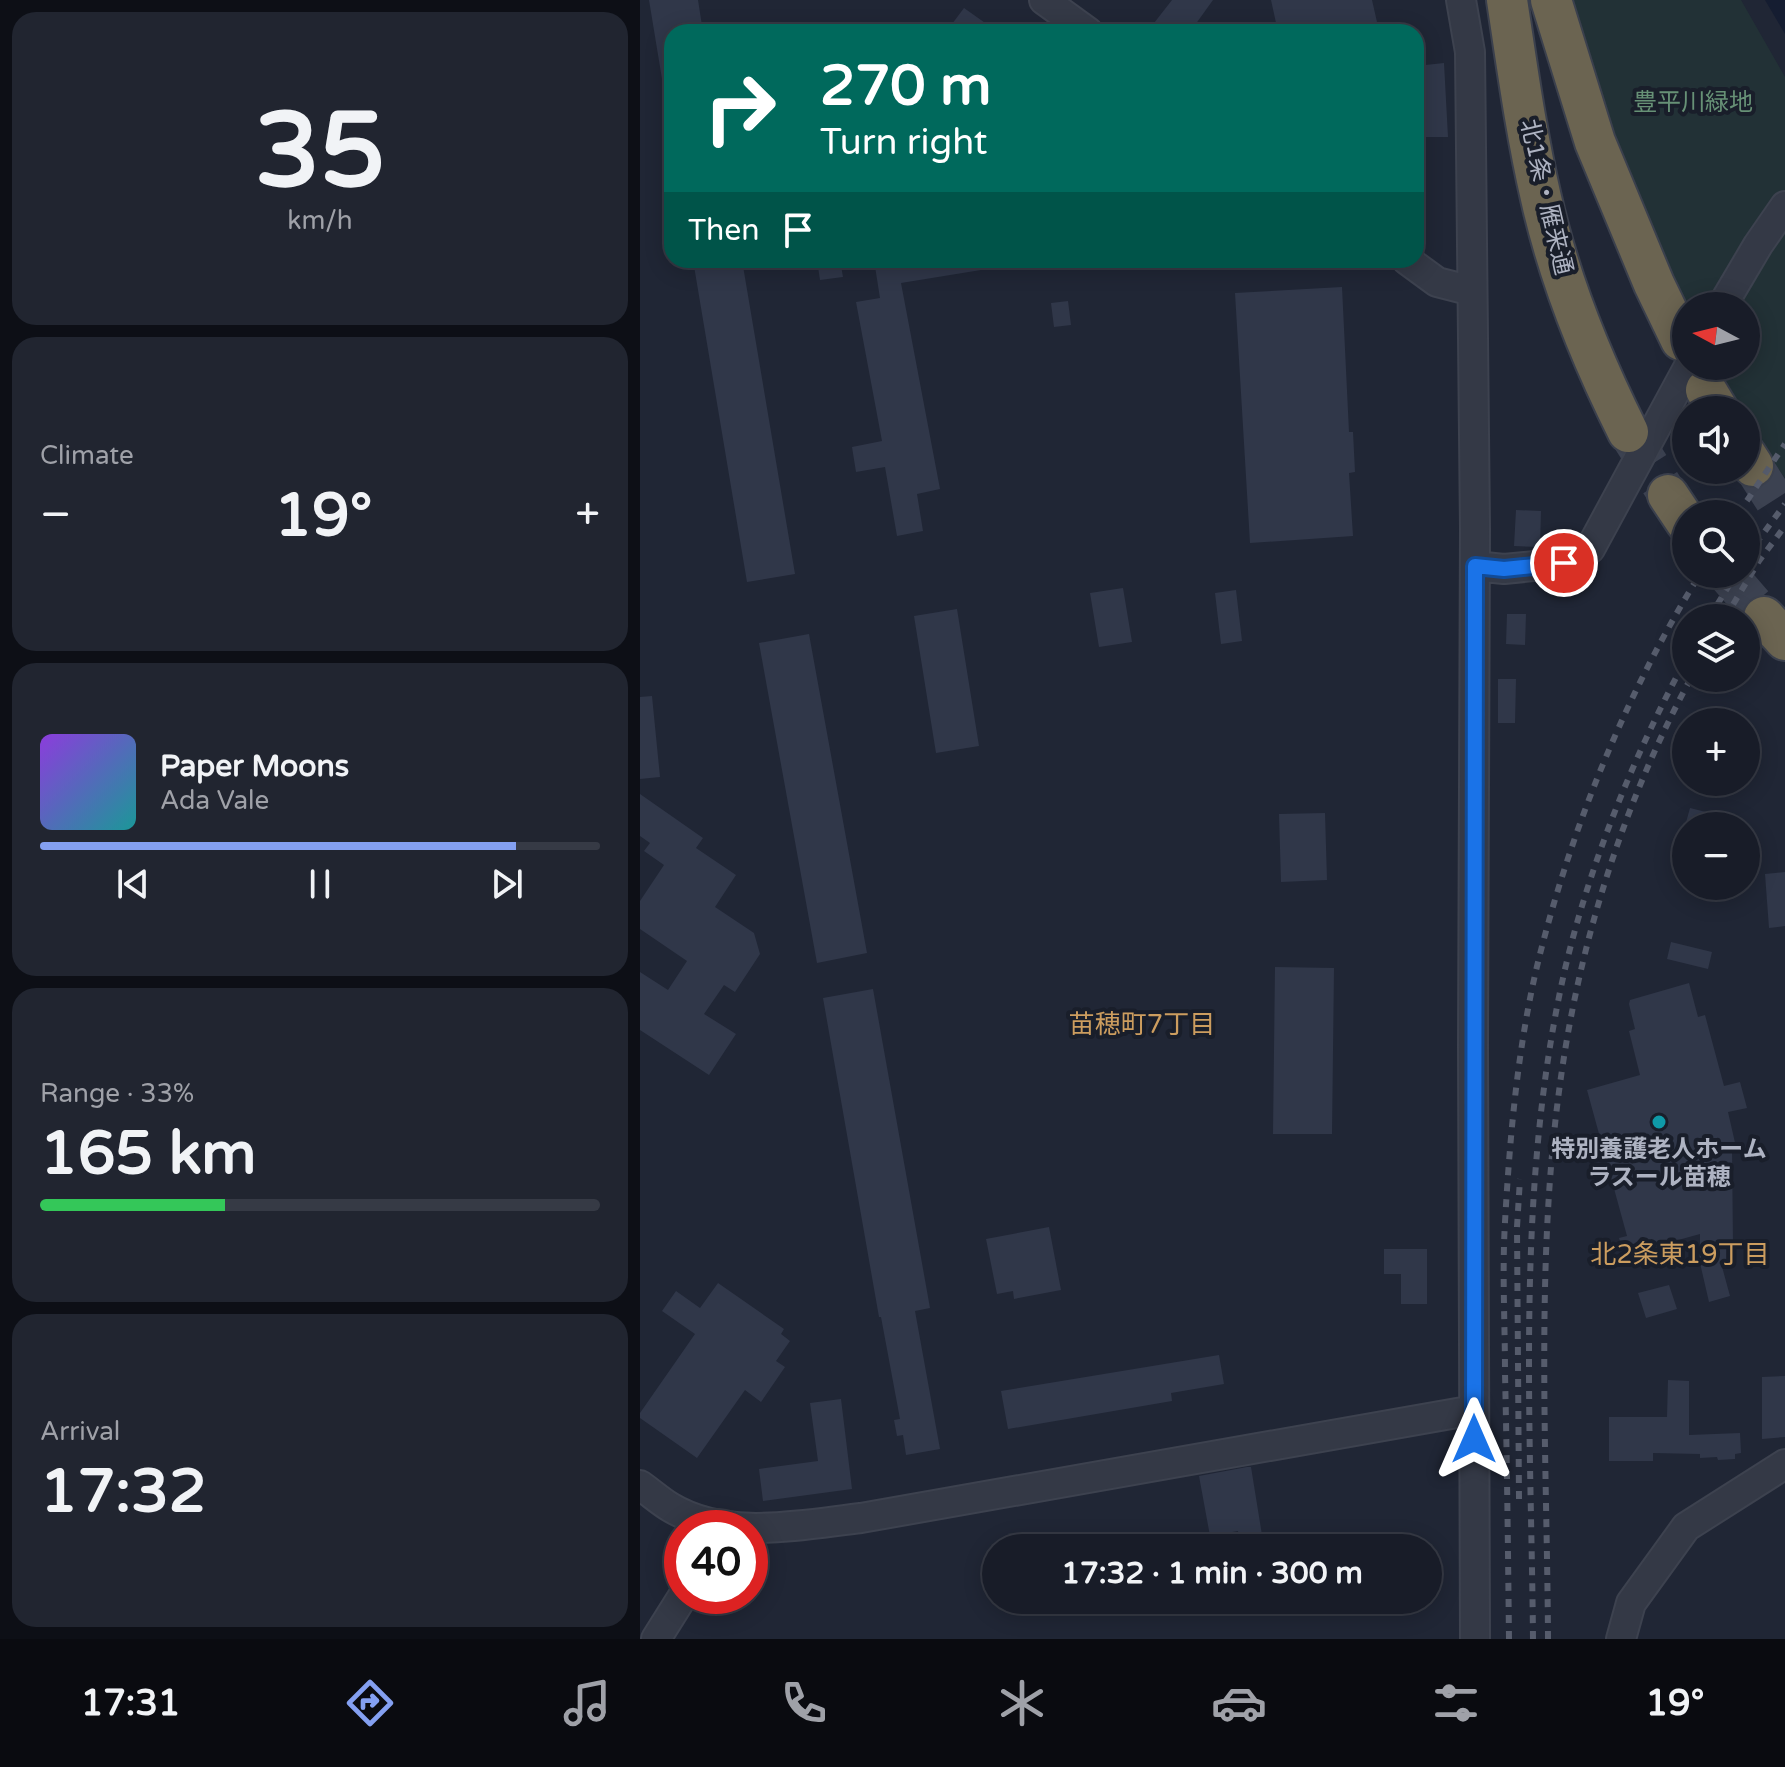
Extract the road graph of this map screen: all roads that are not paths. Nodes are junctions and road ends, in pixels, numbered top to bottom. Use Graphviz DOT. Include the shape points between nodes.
graph roads {
  1 [pos="1044,0"];
  2 [pos="1461,0"];
  3 [pos="1507,0"];
  4 [pos="1551,0"];
  5 [pos="1077,24"];
  6 [pos="1785,206"];
  7 [pos="1418,268"];
  8 [pos="1472,291"];
  9 [pos="1730,292"];
  10 [pos="1672,322"];
  11 [pos="1695,380"];
  12 [pos="1644,426"];
  13 [pos="1475,566"];
  14 [pos="1474,1410"];
  15 [pos="1785,1464"];
  16 [pos="640,1485"];
  17 [pos="675,1510"];
  18 [pos="768,1529"];
  19 [pos="672,1614"];
  20 [pos="656,1639"];
  21 [pos="1475,1639"];
  22 [pos="1621,1639"];
  1 -- 5 [label="street"];
  2 -- 8 [label="street" via="1470,52"];
  3 -- 12 [label="highway, 北1条・雁来通" via="1541,199 1566,287 1607,389"];
  4 -- 10 [label="highway" via="1595,142"];
  6 -- 9 [label="street"];
  7 -- 8 [label="street" via="1437,282"];
  8 -- 13 [label="street"];
  11 -- 12 [label="street"];
  12 -- 13 [label="street" via="1590,549 1564,563"];
  13 -- 14 [label="street"];
  14 -- 18 [label="street" via="861,1518"];
  14 -- 21 [label="street"];
  15 -- 22 [label="street" via="1686,1527 1631,1603"];
  16 -- 17 [label="street"];
  19 -- 20 [label="street"];
}
